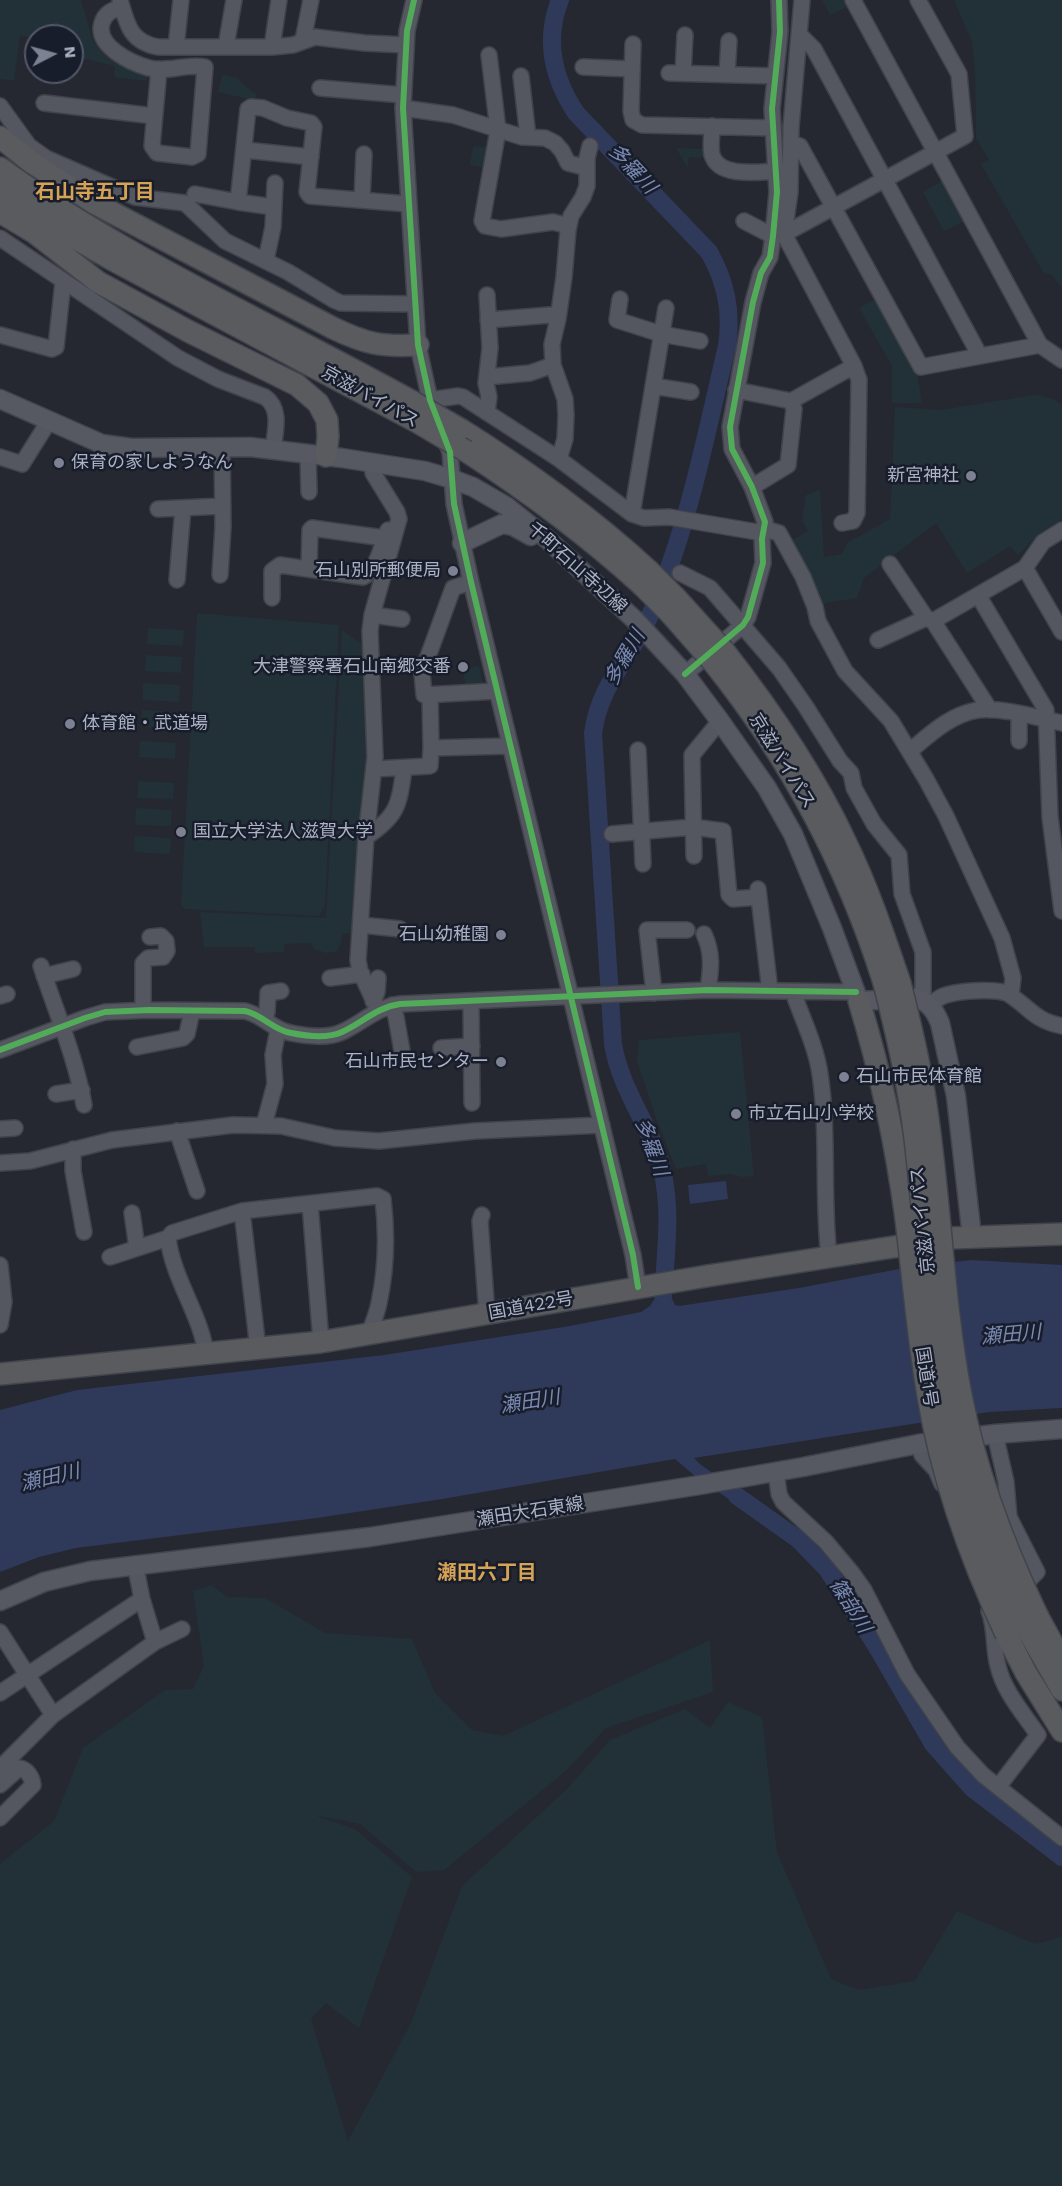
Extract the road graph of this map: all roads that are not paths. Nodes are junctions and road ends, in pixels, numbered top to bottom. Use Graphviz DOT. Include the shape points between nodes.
graph roads {
  1 [pos="181,0"];
  2 [pos="234,0"];
  3 [pos="279,0"];
  4 [pos="311,0"];
  5 [pos="414,0"];
  6 [pos="779,0"];
  7 [pos="802,0"];
  8 [pos="853,0"];
  9 [pos="918,0"];
  10 [pos="121,3"];
  11 [pos="800,35"];
  12 [pos="685,36"];
  13 [pos="303,40"];
  14 [pos="729,41"];
  15 [pos="633,44"];
  16 [pos="406,45"];
  17 [pos="176,46"];
  18 [pos="226,46"];
  19 [pos="272,47"];
  20 [pos="489,55"];
  21 [pos="584,67"];
  22 [pos="159,69"];
  23 [pos="632,69"];
  24 [pos="728,74"];
  25 [pos="520,76"];
  26 [pos="774,76"];
  27 [pos="320,88"];
  28 [pos="403,101"];
  29 [pos="44,103"];
  30 [pos="0,106"];
  31 [pos="154,116"];
  32 [pos="712,126"];
  33 [pos="773,128"];
  34 [pos="498,130"];
  35 [pos="0,137"];
  36 [pos="528,137"];
  37 [pos="791,143"];
  38 [pos="591,146"];
  39 [pos="245,150"];
  40 [pos="936,152"];
  41 [pos="364,154"];
  42 [pos="310,157"];
  43 [pos="0,168"];
  44 [pos="587,168"];
  45 [pos="776,171"];
  46 [pos="885,179"];
  47 [pos="275,183"];
  48 [pos="0,191"];
  49 [pos="195,194"];
  50 [pos="362,200"];
  51 [pos="238,202"];
  52 [pos="408,204"];
  53 [pos="273,207"];
  54 [pos="833,207"];
  55 [pos="0,212"];
  56 [pos="744,221"];
  57 [pos="0,222"];
  58 [pos="561,224"];
  59 [pos="779,235"];
  60 [pos="0,238"];
  61 [pos="266,260"];
  62 [pos="63,282"];
  63 [pos="98,282"];
  64 [pos="487,295"];
  65 [pos="620,299"];
  66 [pos="414,304"];
  67 [pos="666,308"];
  68 [pos="550,315"];
  69 [pos="488,320"];
  70 [pos="661,334"];
  71 [pos="0,335"];
  72 [pos="700,340"];
  73 [pos="418,345"];
  74 [pos="1040,345"];
  75 [pos="980,356"];
  76 [pos="1062,360"];
  77 [pos="553,365"];
  78 [pos="854,366"];
  79 [pos="487,377"];
  80 [pos="653,386"];
  81 [pos="736,390"];
  82 [pos="691,392"];
  83 [pos="0,399"];
  84 [pos="421,401"];
  85 [pos="791,401"];
  86 [pos="487,412"];
  87 [pos="49,421"];
  88 [pos="222,446"];
  89 [pos="273,450"];
  90 [pos="317,455"];
  91 [pos="0,457"];
  92 [pos="559,459"];
  93 [pos="366,462"];
  94 [pos="452,478"];
  95 [pos="752,487"];
  96 [pos="309,492"];
  97 [pos="223,506"];
  98 [pos="183,508"];
  99 [pos="158,509"];
  100 [pos="632,514"];
  101 [pos="842,523"];
  102 [pos="1062,530"];
  103 [pos="764,531"];
  104 [pos="384,538"];
  105 [pos="462,543"];
  106 [pos="566,556"];
  107 [pos="890,564"];
  108 [pos="1024,568"];
  109 [pos="309,569"];
  110 [pos="680,573"];
  111 [pos="220,575"];
  112 [pos="645,578"];
  113 [pos="177,579"];
  114 [pos="471,582"];
  115 [pos="978,595"];
  116 [pos="272,598"];
  117 [pos="372,615"];
  118 [pos="402,619"];
  119 [pos="929,619"];
  120 [pos="743,625"];
  121 [pos="1062,632"];
  122 [pos="878,640"];
  123 [pos="685,674"];
  124 [pos="497,691"];
  125 [pos="430,694"];
  126 [pos="990,710"];
  127 [pos="1019,715"];
  128 [pos="720,720"];
  129 [pos="1046,720"];
  130 [pos="1062,723"];
  131 [pos="1019,741"];
  132 [pos="509,746"];
  133 [pos="431,748"];
  134 [pos="638,750"];
  135 [pos="909,752"];
  136 [pos="404,769"];
  137 [pos="374,770"];
  138 [pos="693,827"];
  139 [pos="642,831"];
  140 [pos="612,834"];
  141 [pos="366,837"];
  142 [pos="1057,842"];
  143 [pos="694,856"];
  144 [pos="644,864"];
  145 [pos="1062,911"];
  146 [pos="361,925"];
  147 [pos="400,929"];
  148 [pos="687,930"];
  149 [pos="704,934"];
  150 [pos="150,937"];
  151 [pos="73,969"];
  152 [pos="362,974"];
  153 [pos="330,978"];
  154 [pos="378,978"];
  155 [pos="708,990"];
  156 [pos="281,991"];
  157 [pos="770,991"];
  158 [pos="793,992"];
  159 [pos="654,993"];
  160 [pos="1011,995"];
  161 [pos="570,996"];
  162 [pos="857,997"];
  163 [pos="471,1001"];
  164 [pos="926,1002"];
  165 [pos="381,1006"];
  166 [pos="142,1010"];
  167 [pos="192,1011"];
  168 [pos="263,1018"];
  169 [pos="1062,1026"];
  170 [pos="61,1028"];
  171 [pos="278,1030"];
  172 [pos="472,1046"];
  173 [pos="137,1047"];
  174 [pos="441,1048"];
  175 [pos="0,1050"];
  176 [pos="402,1051"];
  177 [pos="56,1094"];
  178 [pos="472,1103"];
  179 [pos="264,1125"];
  180 [pos="602,1125"];
  181 [pos="177,1131"];
  182 [pos="73,1149"];
  183 [pos="0,1163"];
  184 [pos="198,1191"];
  185 [pos="310,1204"];
  186 [pos="242,1211"];
  187 [pos="132,1213"];
  188 [pos="482,1215"];
  189 [pos="84,1233"];
  190 [pos="1062,1234"];
  191 [pos="168,1238"];
  192 [pos="972,1238"];
  193 [pos="137,1248"];
  194 [pos="110,1257"];
  195 [pos="829,1257"];
  196 [pos="0,1265"];
  197 [pos="655,1284"];
  198 [pos="2,1302"];
  199 [pos="487,1314"];
  200 [pos="0,1325"];
  201 [pos="369,1335"];
  202 [pos="321,1342"];
  203 [pos="258,1348"];
  204 [pos="206,1353"];
  205 [pos="0,1374"];
  206 [pos="1062,1429"];
  207 [pos="995,1434"];
  208 [pos="918,1444"];
  209 [pos="776,1472"];
  210 [pos="135,1564"];
  211 [pos="142,1599"];
  212 [pos="0,1601"];
  213 [pos="986,1602"];
  214 [pos="1022,1625"];
  215 [pos="182,1629"];
  216 [pos="0,1632"];
  217 [pos="155,1642"];
  218 [pos="1062,1661"];
  219 [pos="27,1675"];
  220 [pos="1062,1690"];
  221 [pos="0,1693"];
  222 [pos="53,1715"];
  223 [pos="1062,1731"];
  224 [pos="0,1768"];
  225 [pos="0,1785"];
  226 [pos="998,1787"];
  227 [pos="0,1818"];
  228 [pos="1062,1838"];
  1 -- 17 [label="street"];
  2 -- 18 [label="street"];
  3 -- 19 [label="street"];
  4 -- 13 [label="street"];
  5 -- 16 [label="street"];
  6 -- 26 [label="street" via="780,32"];
  7 -- 11 [label="street"];
  8 -- 40 [label="street"];
  9 -- 40 [label="street" via="959,74 965,136"];
  10 -- 17 [label="street" via="138,40 147,45"];
  10 -- 22 [label="street" via="105,15 100,30 103,39 117,52"];
  11 -- 37 [label="street"];
  11 -- 46 [label="street" via="814,49"];
  12 -- 24 [label="street" via="676,73"];
  13 -- 16 [label="street" via="322,37"];
  13 -- 19 [label="street"];
  14 -- 24 [label="street"];
  15 -- 23 [label="street"];
  16 -- 28 [label="street"];
  17 -- 18 [label="street"];
  18 -- 19 [label="street"];
  20 -- 34 [label="street"];
  21 -- 23 [label="street"];
  22 -- 31 [label="street"];
  22 -- 31 [label="street" via="206,67 198,154 192,157 157,153 152,146"];
  23 -- 32 [label="street" via="633,120 642,124"];
  24 -- 26 [label="street"];
  25 -- 36 [label="street"];
  26 -- 33 [label="street"];
  27 -- 28 [label="street"];
  28 -- 34 [label="street"];
  28 -- 52 [label="street"];
  29 -- 31 [label="street"];
  30 -- 61 [label="street" via="29,146 46,158 135,197 185,203 225,241"];
  32 -- 33 [label="street"];
  32 -- 45 [label="street" via="712,154 717,163 738,173"];
  33 -- 45 [label="street"];
  34 -- 36 [label="street"];
  34 -- 58 [label="street" via="482,221 485,226 501,229"];
  35 -- 73 [label="highway" via="94,203 354,339 384,346"];
  36 -- 44 [label="street" via="555,143 568,163"];
  37 -- 54 [label="street" via="800,146"];
  37 -- 59 [label="street" via="790,192"];
  38 -- 44 [label="street"];
  39 -- 42 [label="street"];
  39 -- 42 [label="street" via="248,109 263,108 311,123 314,127"];
  39 -- 51 [label="street"];
  40 -- 46 [label="street"];
  40 -- 74 [label="street"];
  41 -- 50 [label="street"];
  42 -- 50 [label="street" via="310,196"];
  43 -- 84 [label="highway, 京滋バイパス" via="63,212 141,258"];
  44 -- 77 [label="street" via="587,186 568,230 552,344"];
  45 -- 59 [label="street"];
  46 -- 54 [label="street"];
  46 -- 75 [label="street"];
  47 -- 53 [label="street"];
  48 -- 112 [label="highway, 京滋バイパス, bridge" via="111,259 466,451"];
  49 -- 51 [label="street"];
  50 -- 52 [label="street"];
  51 -- 53 [label="street"];
  52 -- 66 [label="street"];
  53 -- 61 [label="street"];
  54 -- 59 [label="street"];
  54 -- 75 [label="street" via="921,367"];
  55 -- 63 [label="highway" via="35,233"];
  56 -- 59 [label="street"];
  57 -- 63 [label="highway" via="66,267"];
  59 -- 78 [label="street"];
  59 -- 81 [label="street" via="761,273"];
  60 -- 62 [label="street"];
  61 -- 66 [label="street" via="341,303"];
  62 -- 71 [label="street" via="56,347 52,350"];
  62 -- 89 [label="street" via="178,358 265,397 276,415"];
  63 -- 90 [label="highway" via="297,385 318,403 327,420 328,436"];
  64 -- 69 [label="street"];
  65 -- 70 [label="street" via="617,320"];
  66 -- 73 [label="street"];
  67 -- 70 [label="street"];
  68 -- 69 [label="street"];
  69 -- 79 [label="street"];
  70 -- 72 [label="street"];
  70 -- 80 [label="street"];
  73 -- 84 [label="street"];
  74 -- 75 [label="street"];
  74 -- 76 [label="street"];
  77 -- 79 [label="street" via="530,373"];
  77 -- 92 [label="street" via="565,399 565,439"];
  78 -- 85 [label="street"];
  78 -- 101 [label="street" via="859,380 857,513 853,521"];
  79 -- 86 [label="street"];
  80 -- 82 [label="street"];
  80 -- 100 [label="street"];
  81 -- 85 [label="street"];
  81 -- 95 [label="street" via="730,439"];
  83 -- 87 [label="main road, 千町石山寺辺線"];
  84 -- 86 [label="street" via="458,396"];
  84 -- 94 [label="street" via="447,442"];
  84 -- 112 [label="highway, 京滋バイパス, bridge" via="576,508"];
  85 -- 95 [label="street" via="794,409 788,465"];
  86 -- 92 [label="street"];
  87 -- 88 [label="main road, 千町石山寺辺線" via="86,439 116,447"];
  87 -- 91 [label="street" via="22,464"];
  88 -- 89 [label="main road, 千町石山寺辺線"];
  88 -- 97 [label="street"];
  89 -- 90 [label="main road, 千町石山寺辺線"];
  90 -- 93 [label="main road, 千町石山寺辺線"];
  90 -- 96 [label="street"];
  92 -- 100 [label="street"];
  93 -- 94 [label="main road, 千町石山寺辺線"];
  93 -- 104 [label="street" via="361,475 387,511 389,527"];
  93 -- 117 [label="street" via="399,519"];
  94 -- 105 [label="street"];
  94 -- 106 [label="main road, 千町石山寺辺線" via="506,506"];
  95 -- 103 [label="street" via="763,512"];
  97 -- 98 [label="street"];
  97 -- 111 [label="street"];
  98 -- 99 [label="street"];
  98 -- 113 [label="street"];
  100 -- 103 [label="street"];
  102 -- 108 [label="street" via="1043,543"];
  103 -- 120 [label="street" via="763,563"];
  103 -- 135 [label="street" via="779,533 845,671 891,721"];
  104 -- 109 [label="street" via="363,577"];
  104 -- 109 [label="street" via="312,528"];
  105 -- 106 [label="main road" via="508,524"];
  105 -- 114 [label="street"];
  106 -- 123 [label="main road, 千町石山寺辺線" via="635,620"];
  107 -- 119 [label="street"];
  108 -- 115 [label="street"];
  108 -- 121 [label="street"];
  109 -- 116 [label="street" via="276,566 272,571"];
  110 -- 120 [label="street" via="710,588"];
  112 -- 214 [label="highway, 京滋バイパス, bridge" via="678,599 767,733 813,810 892,983 894,1024 909,1096 948,1413 982,1529"];
  114 -- 124 [label="street"];
  114 -- 125 [label="street" via="453,588 422,673 424,695"];
  115 -- 119 [label="street"];
  115 -- 129 [label="street" via="1046,710"];
  117 -- 118 [label="street"];
  117 -- 137 [label="street"];
  119 -- 122 [label="street"];
  119 -- 126 [label="street"];
  120 -- 123 [label="street"];
  120 -- 164 [label="street" via="779,668 851,773 854,788 874,824 899,855 902,894 923,952"];
  123 -- 128 [label="main road, 千町石山寺辺線"];
  124 -- 125 [label="street"];
  124 -- 132 [label="street"];
  125 -- 133 [label="street"];
  126 -- 127 [label="street"];
  126 -- 135 [label="street" via="976,710 952,719"];
  127 -- 129 [label="street"];
  127 -- 131 [label="street"];
  128 -- 138 [label="street" via="692,755"];
  128 -- 162 [label="main road, 千町石山寺辺線" via="793,834"];
  129 -- 130 [label="street"];
  129 -- 142 [label="street"];
  132 -- 133 [label="street"];
  132 -- 161 [label="street"];
  133 -- 136 [label="street" via="430,766"];
  134 -- 139 [label="street"];
  135 -- 160 [label="street" via="946,816 1002,938 1013,978"];
  136 -- 137 [label="street"];
  136 -- 141 [label="street" via="400,801 393,814 386,824"];
  137 -- 141 [label="street"];
  138 -- 139 [label="street"];
  138 -- 143 [label="street"];
  138 -- 157 [label="street" via="723,831 729,895 733,899 758,893"];
  139 -- 140 [label="street"];
  139 -- 144 [label="street"];
  141 -- 146 [label="street"];
  142 -- 145 [label="street"];
  146 -- 147 [label="street"];
  146 -- 152 [label="street" via="358,960"];
  148 -- 159 [label="street" via="647,930"];
  149 -- 155 [label="street" via="710,947"];
  150 -- 166 [label="street" via="161,936 166,940 167,951 162,957 148,958 142,963"];
  151 -- 170 [label="street" via="43,971"];
  152 -- 153 [label="street"];
  152 -- 165 [label="street"];
  154 -- 165 [label="street"];
  155 -- 157 [label="street"];
  155 -- 159 [label="street"];
  156 -- 168 [label="street" via="268,993"];
  157 -- 158 [label="street"];
  158 -- 162 [label="street"];
  158 -- 195 [label="street" via="820,1071"];
  159 -- 161 [label="street"];
  160 -- 164 [label="street" via="967,992"];
  160 -- 169 [label="street" via="1038,1019"];
  161 -- 163 [label="street"];
  161 -- 180 [label="street"];
  162 -- 164 [label="main road"];
  162 -- 214 [label="highway, 国道1号, bridge" via="894,1141 920,1346 937,1441 968,1543"];
  163 -- 165 [label="street"];
  163 -- 172 [label="street"];
  164 -- 192 [label="main road" via="940,1023 956,1096"];
  165 -- 171 [label="street" via="333,1035"];
  165 -- 176 [label="street" via="396,1017"];
  166 -- 167 [label="street"];
  166 -- 170 [label="street" via="105,1012"];
  167 -- 168 [label="street" via="245,1011"];
  167 -- 173 [label="street" via="183,1038"];
  168 -- 171 [label="street"];
  170 -- 175 [label="street"];
  170 -- 177 [label="street" via="78,1071 83,1098"];
  171 -- 179 [label="street" via="273,1055 275,1084"];
  172 -- 174 [label="street"];
  172 -- 178 [label="street"];
  179 -- 180 [label="street" via="334,1138 379,1141 475,1131"];
  179 -- 181 [label="street"];
  180 -- 197 [label="street" via="633,1256"];
  181 -- 182 [label="street"];
  181 -- 184 [label="street"];
  182 -- 183 [label="street" via="30,1161"];
  182 -- 189 [label="street"];
  185 -- 186 [label="street"];
  185 -- 201 [label="street" via="383,1198 382,1285"];
  185 -- 202 [label="street"];
  186 -- 191 [label="street" via="172,1233"];
  186 -- 203 [label="street"];
  187 -- 193 [label="street"];
  188 -- 199 [label="street"];
  190 -- 192 [label="highway, 国道422号"];
  191 -- 193 [label="street"];
  191 -- 204 [label="street"];
  192 -- 195 [label="highway, 国道422号"];
  193 -- 194 [label="street"];
  195 -- 197 [label="highway, 国道422号"];
  196 -- 198 [label="street"];
  197 -- 199 [label="highway, 国道422号"];
  198 -- 200 [label="street"];
  199 -- 201 [label="highway, 国道422号"];
  201 -- 202 [label="highway, 国道422号"];
  202 -- 203 [label="highway, 国道422号"];
  203 -- 204 [label="highway, 国道422号"];
  204 -- 205 [label="highway, 国道422号"];
  206 -- 207 [label="main road, 瀬田大石東線"];
  207 -- 208 [label="main road, 瀬田大石東線"];
  207 -- 213 [label="street" via="1010,1517 1037,1572"];
  208 -- 209 [label="main road, 瀬田大石東線"];
  208 -- 213 [label="street" via="943,1486"];
  209 -- 210 [label="main road, 瀬田大石東線" via="370,1536"];
  209 -- 226 [label="street" via="783,1502 852,1573 928,1707 969,1762"];
  210 -- 211 [label="street"];
  210 -- 212 [label="main road, 瀬田大石東線" via="63,1576"];
  211 -- 217 [label="street"];
  211 -- 219 [label="street"];
  213 -- 226 [label="street" via="1002,1680 1038,1736"];
  214 -- 218 [label="highway, 京滋バイパス"];
  214 -- 220 [label="highway, 京滋バイパス"];
  214 -- 223 [label="highway, 国道1号" via="1026,1673"];
  215 -- 217 [label="street"];
  216 -- 219 [label="street"];
  217 -- 222 [label="street"];
  219 -- 221 [label="street"];
  219 -- 222 [label="street"];
  222 -- 224 [label="street"];
  225 -- 227 [label="street" via="19,1768 32,1778 33,1785"];
  226 -- 228 [label="street"];
}
